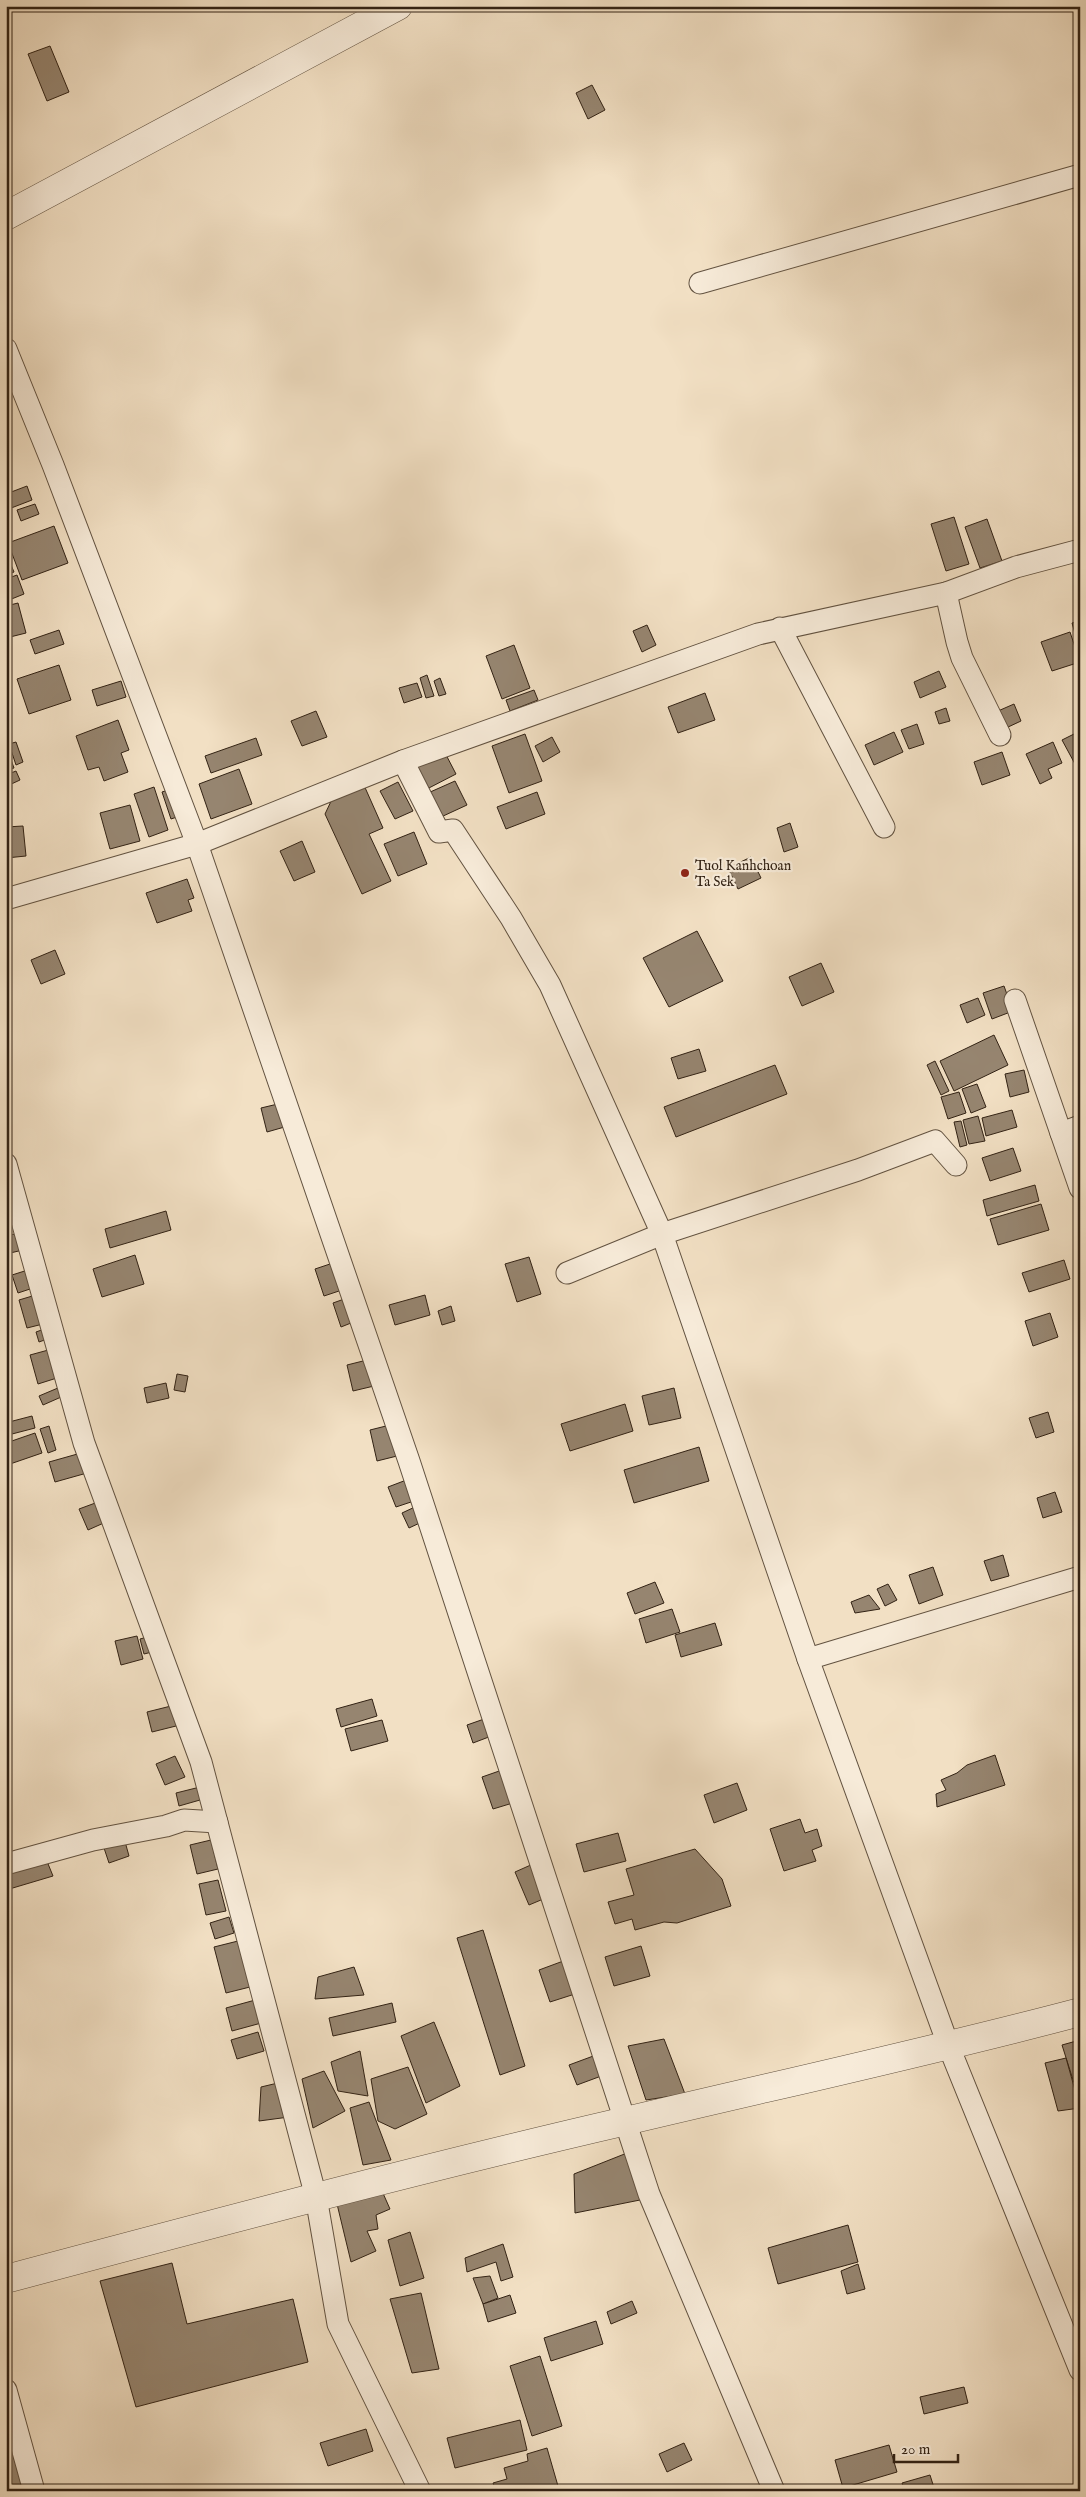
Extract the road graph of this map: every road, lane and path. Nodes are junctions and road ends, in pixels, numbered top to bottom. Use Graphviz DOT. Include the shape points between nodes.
graph roads {
  1 [pos="398,6"];
  2 [pos="1080,175"];
  3 [pos="6,216"];
  4 [pos="700,283"];
  5 [pos="6,349"];
  6 [pos="1080,550"];
  7 [pos="946,593"];
  8 [pos="780,628"];
  9 [pos="1000,735"];
  10 [pos="403,761"];
  11 [pos="884,827"];
  12 [pos="197,844"];
  13 [pos="6,899"];
  14 [pos="1015,1000"];
  15 [pos="1070,1130"];
  16 [pos="6,1164"];
  17 [pos="956,1165"];
  18 [pos="1080,1188"];
  19 [pos="662,1234"];
  20 [pos="567,1273"];
  21 [pos="1080,1577"];
  22 [pos="808,1659"];
  23 [pos="217,1822"];
  24 [pos="6,1864"];
  25 [pos="1080,2012"];
  26 [pos="949,2047"];
  27 [pos="624,2121"];
  28 [pos="316,2196"];
  29 [pos="6,2279"];
  30 [pos="1080,2370"];
  31 [pos="6,2390"];
  32 [pos="34,2491"];
  33 [pos="420,2491"];
  34 [pos="774,2491"];
  1 -- 3 [label="street"];
  2 -- 4 [label="street"];
  5 -- 12 [label="street"];
  6 -- 7 [label="street" via="1016,567"];
  7 -- 8 [label="street"];
  7 -- 9 [label="street" via="962,658"];
  8 -- 10 [label="street"];
  8 -- 11 [label="street"];
  10 -- 12 [label="street"];
  10 -- 19 [label="street" via="439,832 453,830 550,985"];
  12 -- 13 [label="street"];
  12 -- 27 [label="street" via="409,1461"];
  14 -- 15 [label="street"];
  15 -- 18 [label="street"];
  16 -- 23 [label="street" via="84,1442 201,1762"];
  17 -- 19 [label="street" via="935,1141 858,1170"];
  19 -- 20 [label="street"];
  19 -- 22 [label="street"];
  21 -- 22 [label="street"];
  22 -- 26 [label="street"];
  23 -- 24 [label="street" via="184,1820"];
  23 -- 28 [label="street"];
  25 -- 26 [label="street"];
  26 -- 27 [label="street"];
  26 -- 30 [label="street"];
  27 -- 28 [label="street"];
  27 -- 34 [label="street" via="649,2194"];
  28 -- 29 [label="street"];
  28 -- 33 [label="street" via="338,2324"];
  31 -- 32 [label="street"];
}
